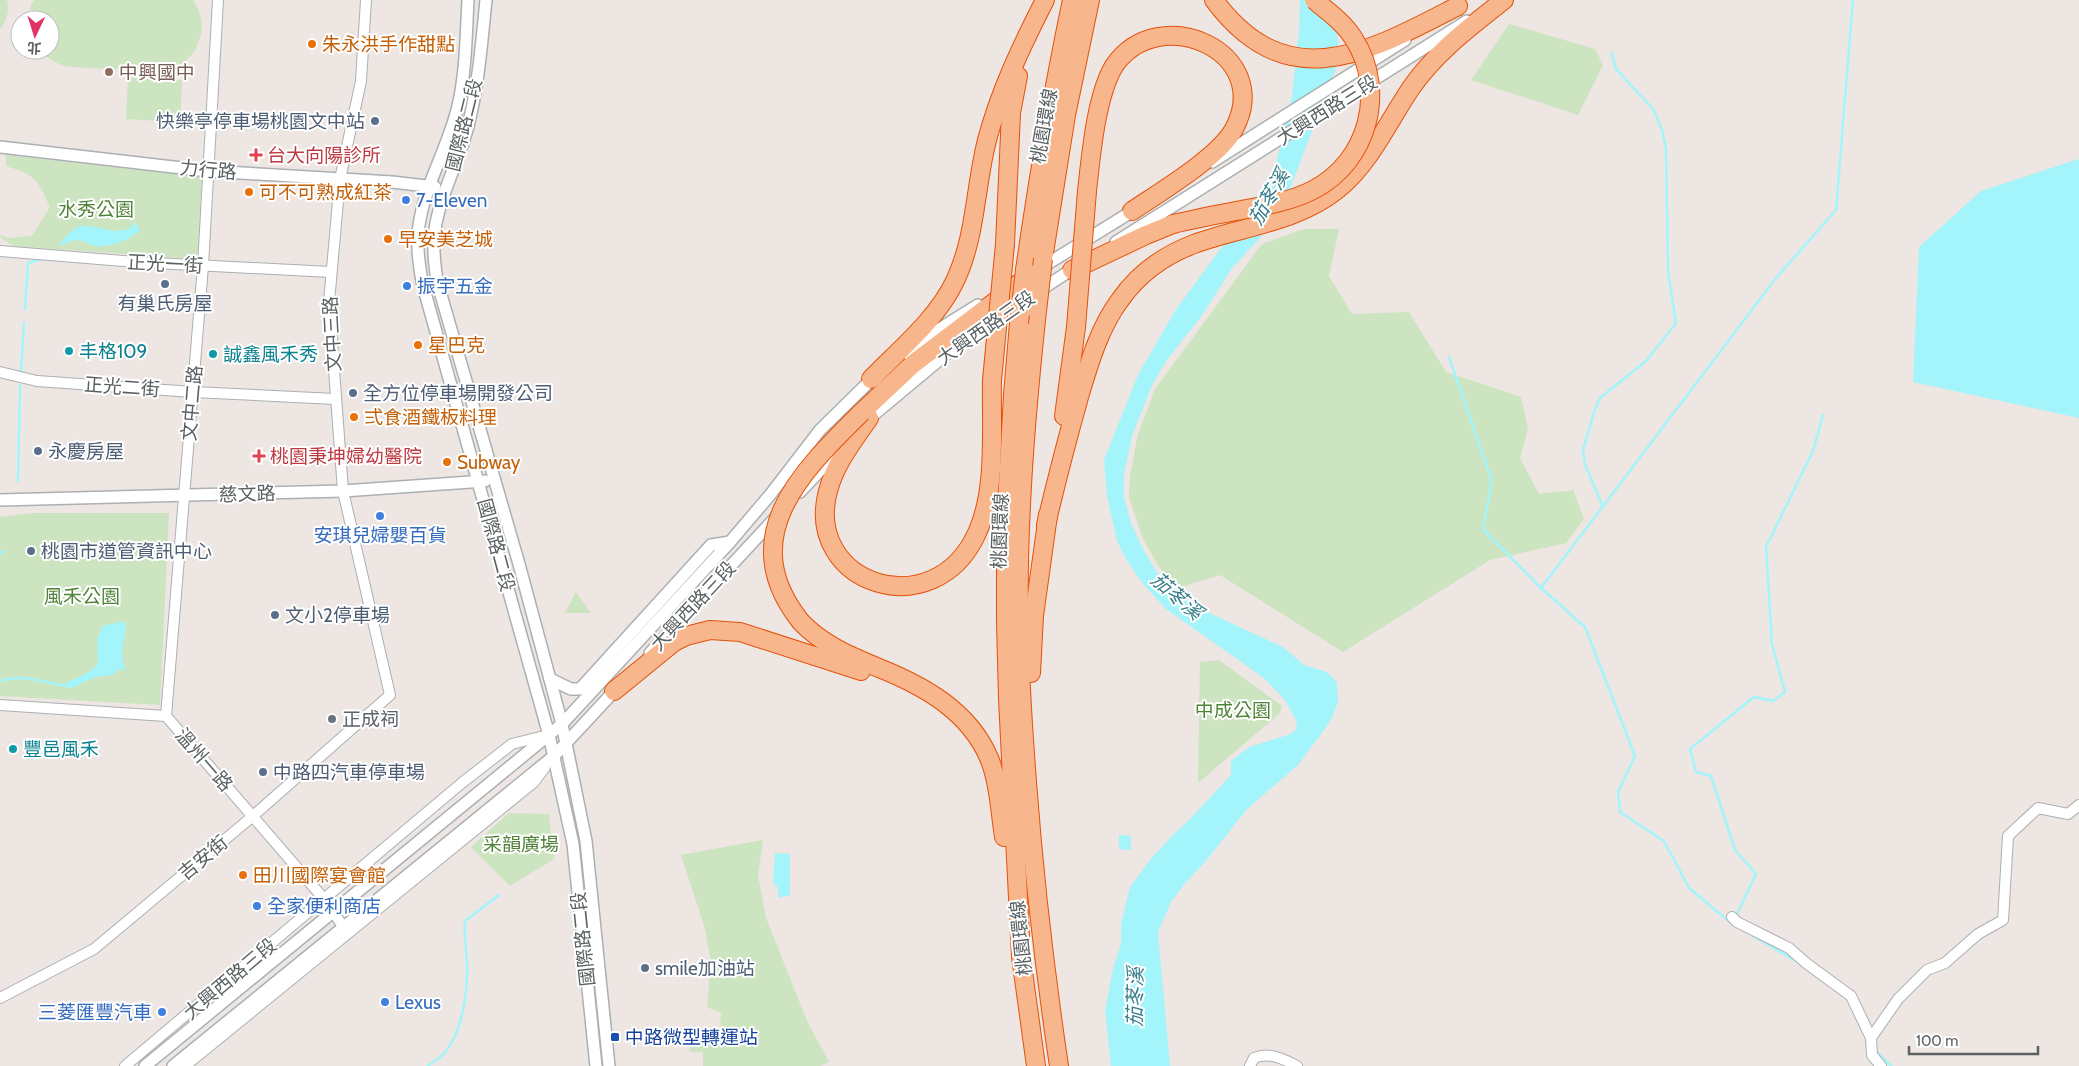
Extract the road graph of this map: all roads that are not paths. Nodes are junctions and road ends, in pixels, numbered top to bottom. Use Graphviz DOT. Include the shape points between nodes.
graph roads {
  1 [pos="218,0"];
  2 [pos="366,0"];
  3 [pos="468,0"];
  4 [pos="486,0"];
  5 [pos="1046,0"];
  6 [pos="1072,0"];
  7 [pos="1090,0"];
  8 [pos="1214,0"];
  9 [pos="1314,0"];
  10 [pos="1500,0"];
  11 [pos="1504,0"];
  12 [pos="1463,3"];
  13 [pos="0,147"];
  14 [pos="208,171"];
  15 [pos="340,178"];
  16 [pos="430,186"];
  17 [pos="447,190"];
  18 [pos="1132,211"];
  19 [pos="0,251"];
  20 [pos="203,266"];
  21 [pos="1035,266"];
  22 [pos="1072,270"];
  23 [pos="331,272"];
  24 [pos="0,372"];
  25 [pos="871,379"];
  26 [pos="193,392"];
  27 [pos="336,399"];
  28 [pos="865,415"];
  29 [pos="493,479"];
  30 [pos="478,482"];
  31 [pos="343,491"];
  32 [pos="183,496"];
  33 [pos="0,500"];
  34 [pos="1046,526"];
  35 [pos="730,542"];
  36 [pos="550,679"];
  37 [pos="614,691"];
  38 [pos="390,695"];
  39 [pos="0,706"];
  40 [pos="951,708"];
  41 [pos="166,716"];
  42 [pos="562,724"];
  43 [pos="549,735"];
  44 [pos="566,743"];
  45 [pos="554,756"];
  46 [pos="1028,798"];
  47 [pos="2079,805"];
  48 [pos="253,816"];
  49 [pos="1013,872"];
  50 [pos="324,899"];
  51 [pos="333,912"];
  52 [pos="1735,920"];
  53 [pos="346,929"];
  54 [pos="602,997"];
  55 [pos="0,998"];
  56 [pos="589,998"];
  57 [pos="1871,1043"];
  58 [pos="126,1066"];
  59 [pos="145,1066"];
  60 [pos="173,1066"];
  61 [pos="185,1066"];
  62 [pos="596,1066"];
  63 [pos="609,1066"];
  64 [pos="1036,1066"];
  65 [pos="1059,1066"];
  66 [pos="1250,1066"];
  67 [pos="1297,1066"];
  68 [pos="1881,1066"];
  1 -- 14 [label="street, 文中二路"];
  2 -- 15 [label="street, 文中三路" via="361,81"];
  3 -- 16 [label="street, 國際路二段" via="458,108"];
  4 -- 17 [label="street, 國際路二段" via="470,118"];
  5 -- 25 [label="highway" via="1020,48 986,141 967,247 954,282 936,312"];
  5 -- 28 [label="highway, bridge" via="1019,73 1010,112 1005,244 992,380 990,472 983,518 961,559 944,573 922,584 895,586 866,578 850,567 830,541 825,508 828,491"];
  6 -- 21 [label="highway, 桃園環線" via="1038,175"];
  7 -- 21 [label="highway, 桃園環線"];
  8 -- 12 [label="highway" via="1241,30 1278,51 1301,58 1333,58 1378,45"];
  9 -- 22 [label="highway, bridge" via="1339,20 1356,42 1368,74 1369,118 1351,158 1328,181 1297,197 1173,224"];
  10 -- 22 [label="street, 大興西路三段"];
  11 -- 34 [label="highway" via="1441,52 1411,88 1362,164 1328,197 1290,217 1193,245 1156,264 1132,286 1100,335 1082,386"];
  12 -- 18 [label="street, 大興西路三段"];
  13 -- 14 [label="street, 力行路"];
  14 -- 15 [label="street, 力行路"];
  14 -- 20 [label="street, 文中二路"];
  15 -- 16 [label="street, 力行路"];
  15 -- 23 [label="street, 文中三路"];
  16 -- 17 [label="street, 力行路"];
  16 -- 30 [label="street, 國際路二段" via="418,226 422,282"];
  17 -- 29 [label="street, 國際路二段" via="434,238 437,281"];
  18 -- 21 [label="street, 大興西路三段"];
  18 -- 34 [label="highway, bridge" via="1214,153 1229,137 1240,117 1242,96 1237,73 1223,51 1204,37 1185,30 1159,32 1140,40 1120,57 1103,95 1087,191 1076,327"];
  19 -- 20 [label="street, 正光一街"];
  20 -- 23 [label="street, 正光一街"];
  20 -- 26 [label="street, 文中二路"];
  21 -- 25 [label="street, 大興西路三段"];
  21 -- 28 [label="highway" via="913,364"];
  21 -- 46 [label="highway, 桃園環線, bridge" via="1036,311 1020,521 1018,622"];
  21 -- 49 [label="highway, 桃園環線, bridge" via="1019,323 1006,522"];
  22 -- 28 [label="street, 大興西路三段" via="950,351"];
  23 -- 27 [label="street, 文中三路" via="329,302"];
  24 -- 26 [label="street, 正光二街" via="37,381"];
  25 -- 35 [label="street, 大興西路三段" via="820,430"];
  26 -- 27 [label="street, 正光二街"];
  26 -- 32 [label="street, 文中二路"];
  27 -- 31 [label="street, 文中三路"];
  28 -- 37 [label="street, 大興西路三段"];
  28 -- 40 [label="highway, bridge" via="825,448 781,510 774,554 778,582 787,603 801,622 828,645 916,684"];
  29 -- 30 [label="street, 慈文路"];
  29 -- 36 [label="street, 國際路二段"];
  30 -- 31 [label="street, 慈文路"];
  30 -- 43 [label="street, 國際路二段"];
  31 -- 32 [label="street, 慈文路"];
  31 -- 38 [label="street, 文中三路"];
  32 -- 33 [label="street, 慈文路"];
  32 -- 41 [label="street, 文中二路"];
  34 -- 46 [label="highway" via="1031,656"];
  35 -- 36 [label="street" via="711,545 580,689 571,689"];
  35 -- 42 [label="street, 大興西路三段"];
  36 -- 42 [label="street, 國際路二段"];
  37 -- 40 [label="highway" via="674,642 698,632 723,630 756,636 894,681"];
  37 -- 44 [label="street, 大興西路三段"];
  38 -- 48 [label="street, 吉安街"];
  39 -- 41 [label="street, 溫州一路"];
  40 -- 49 [label="highway" via="980,741 989,759"];
  41 -- 48 [label="street, 溫州一路"];
  42 -- 43 [label="street, 大興西路三段"];
  42 -- 44 [label="street, 國際路二段"];
  43 -- 45 [label="street, 國際路二段"];
  43 -- 50 [label="street, 大興西路三段" via="512,744"];
  43 -- 51 [label="street, 大興西路三段"];
  44 -- 45 [label="street, 大興西路三段"];
  44 -- 54 [label="street, 國際路二段" via="586,840"];
  45 -- 53 [label="street, 大興西路三段"];
  45 -- 56 [label="street, 國際路二段" via="573,844"];
  46 -- 65 [label="highway, 桃園環線" via="1043,955"];
  47 -- 57 [label="street" via="2068,814 2038,808 2008,836 2003,920 1978,934 1945,963 1927,970 1898,999"];
  48 -- 50 [label="street, 溫州一路"];
  48 -- 55 [label="street, 吉安街" via="94,949"];
  49 -- 64 [label="highway, 桃園環線"];
  50 -- 51 [label="street, 溫州一路"];
  50 -- 58 [label="street, 大興西路三段"];
  51 -- 53 [label="street, 溫州一路"];
  51 -- 59 [label="street, 大興西路三段"];
  52 -- 57 [label="street" via="1789,948 1848,994"];
  53 -- 60 [label="street, 大興西路三段"];
  53 -- 61 [label="street, 大興西路三段"];
  54 -- 56 [label="street"];
  54 -- 63 [label="street, 國際路二段"];
  56 -- 62 [label="street, 國際路二段"];
  57 -- 68 [label="street" via="1872,1055"];
  66 -- 67 [label="street" via="1254,1058 1263,1055 1275,1056"];
}
